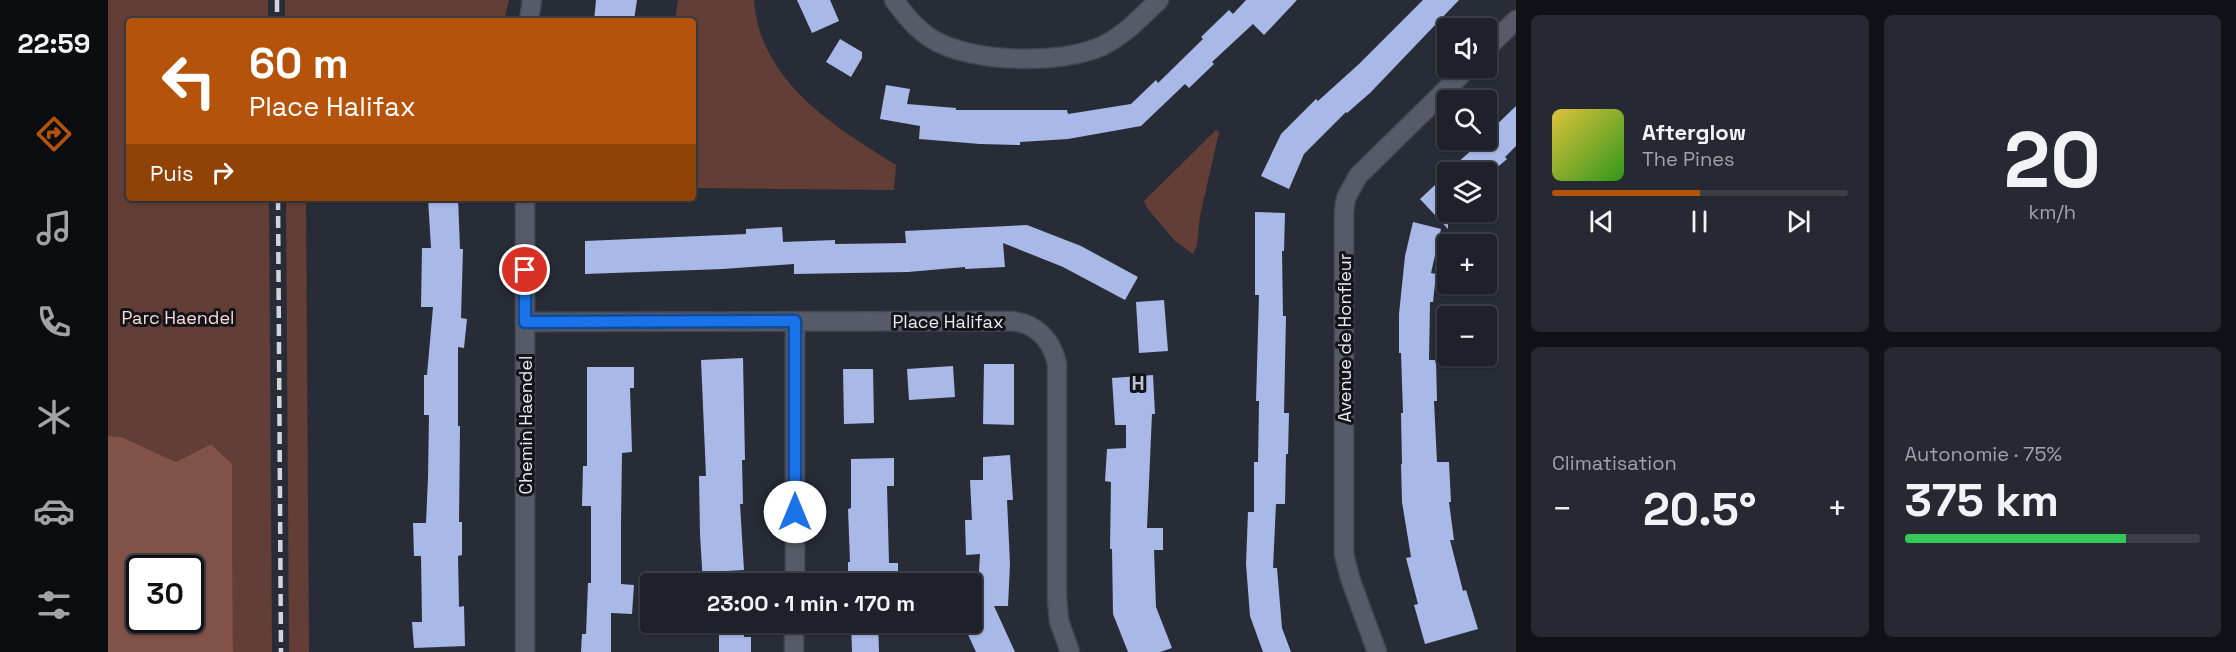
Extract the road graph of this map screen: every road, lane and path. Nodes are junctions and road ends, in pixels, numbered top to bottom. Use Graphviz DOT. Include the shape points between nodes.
graph roads {
  1 [pos="532,0"];
  2 [pos="894,0"];
  3 [pos="1159,0"];
  4 [pos="529,18"];
  5 [pos="1516,20"];
  6 [pos="1497,38"];
  7 [pos="1458,78"];
  8 [pos="525,201"];
  9 [pos="795,321"];
  10 [pos="525,322"];
  11 [pos="795,573"];
  12 [pos="795,633"];
  13 [pos="525,652"];
  14 [pos="794,652"];
  15 [pos="1070,652"];
  16 [pos="1377,652"];
  1 -- 4 [label="street"];
  2 -- 3 [label="street" via="923,32 956,51 1032,58 1064,56 1103,45 1131,27"];
  5 -- 6 [label="street"];
  7 -- 16 [label="street, Avenue de Honfleur" via="1358,176 1344,211 1344,554"];
  8 -- 10 [label="street, Chemin Haendel"];
  9 -- 10 [label="street, Place Halifax"];
  9 -- 11 [label="street"];
  9 -- 15 [label="street, Place Halifax" via="1011,321 1022,322 1043,335 1057,364 1057,598 1059,621"];
  10 -- 13 [label="street, Chemin Haendel"];
  12 -- 14 [label="street"];
}
